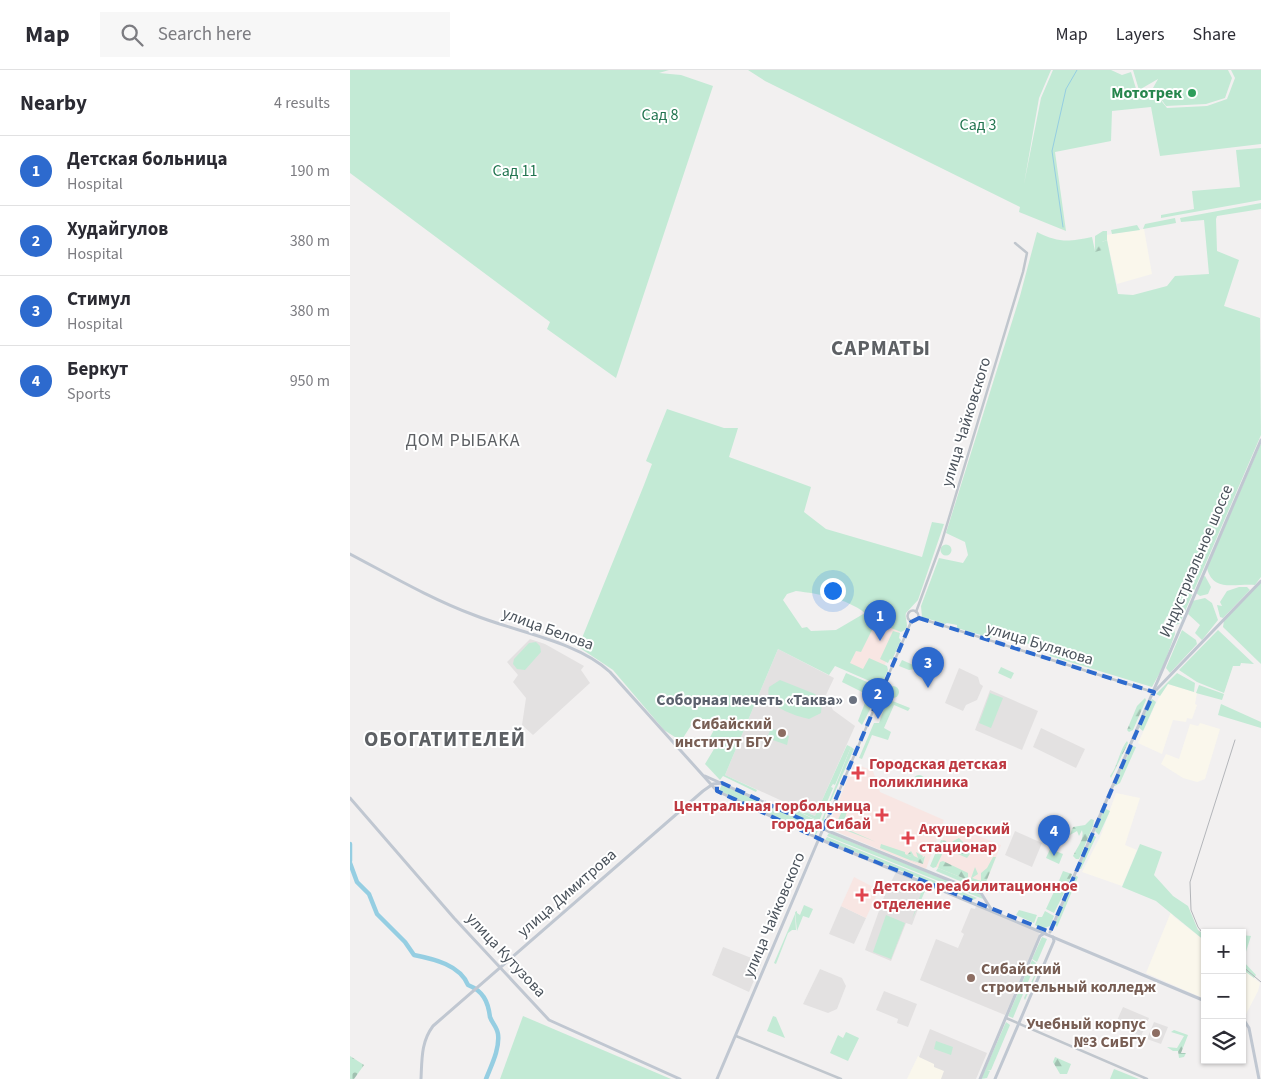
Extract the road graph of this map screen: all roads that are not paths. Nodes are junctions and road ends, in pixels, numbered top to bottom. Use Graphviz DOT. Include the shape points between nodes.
graph roads {
  1 [pos="1015,243"];
  2 [pos="1261,440"];
  3 [pos="350,554"];
  4 [pos="1261,581"];
  5 [pos="916,612"];
  6 [pos="918,618"];
  7 [pos="911,622"];
  8 [pos="1165,667"];
  9 [pos="1172,674"];
  10 [pos="1154,692"];
  11 [pos="702,775"];
  12 [pos="720,783"];
  13 [pos="711,786"];
  14 [pos="703,791"];
  15 [pos="717,792"];
  16 [pos="350,798"];
  17 [pos="823,829"];
  18 [pos="819,838"];
  19 [pos="983,902"];
  20 [pos="992,910"];
  21 [pos="1039,930"];
  22 [pos="1050,932"];
  23 [pos="1045,933"];
  24 [pos="1040,936"];
  25 [pos="1052,936"];
  26 [pos="1057,938"];
  27 [pos="1054,941"];
  28 [pos="501,967"];
  29 [pos="1201,999"];
  30 [pos="1006,1018"];
  31 [pos="1244,1019"];
  32 [pos="1018,1024"];
  33 [pos="736,1036"];
  34 [pos="422,1079"];
  35 [pos="680,1079"];
  36 [pos="717,1079"];
  37 [pos="840,1079"];
  38 [pos="980,1079"];
  39 [pos="995,1079"];
  40 [pos="1147,1079"];
  41 [pos="1259,1079"];
  1 -- 5 [label="street, улица Чайковского" via="1027,252 1026,264 938,554"];
  2 -- 8 [label="main road, Индустриальное шоссе"];
  3 -- 11 [label="main road, улица Белова" via="473,615 575,649 596,660"];
  4 -- 9 [label="main road, Индустриальное шоссе"];
  5 -- 6 [label="street"];
  5 -- 7 [label="street, улица Чайковского" via="909,613"];
  6 -- 7 [label="street"];
  6 -- 10 [label="street, улица Булякова"];
  7 -- 17 [label="street, улица Чайковского"];
  8 -- 9 [label="main road" via="1167,674"];
  8 -- 10 [label="main road, Индустриальное шоссе"];
  9 -- 10 [label="main road, Индустриальное шоссе"];
  10 -- 22 [label="main road, Индустриальное шоссе" via="1143,711"];
  11 -- 12 [label="main road, улица Белова"];
  11 -- 13 [label="main road, улица Белова"];
  12 -- 13 [label="main road, улица Димитрова"];
  12 -- 15 [label="main road"];
  12 -- 17 [label="main road, улица Белова"];
  13 -- 14 [label="main road, улица Димитрова"];
  13 -- 15 [label="main road, улица Белова"];
  14 -- 15 [label="main road"];
  14 -- 28 [label="main road, улица Димитрова"];
  15 -- 18 [label="main road, улица Белова"];
  16 -- 28 [label="main road, улица Кутузова"];
  17 -- 18 [label="main road, улица Чайковского"];
  17 -- 19 [label="main road, улица Белова" via="981,893"];
  18 -- 19 [label="main road, улица Белова"];
  18 -- 33 [label="main road, улица Чайковского"];
  19 -- 20 [label="main road, улица Белова"];
  19 -- 20 [label="main road, улица Белова"];
  20 -- 21 [label="main road, улица Белова"];
  21 -- 23 [label="main road, улица Белова"];
  21 -- 24 [label="main road"];
  22 -- 23 [label="main road"];
  22 -- 25 [label="main road"];
  23 -- 24 [label="main road"];
  23 -- 25 [label="main road, улица Белова"];
  24 -- 30 [label="main road"];
  25 -- 26 [label="main road"];
  25 -- 27 [label="main road"];
  26 -- 27 [label="main road"];
  26 -- 29 [label="main road"];
  27 -- 32 [label="main road"];
  28 -- 34 [label="main road, улица Димитрова" via="433,1026 426,1036"];
  28 -- 35 [label="main road, улица Кутузова" via="556,1024"];
  30 -- 32 [label="street"];
  30 -- 38 [label="main road"];
  31 -- 41 [label="main road"];
  32 -- 39 [label="main road"];
  32 -- 40 [label="street"];
  33 -- 36 [label="main road, улица Чайковского"];
  33 -- 37 [label="street"];
}
